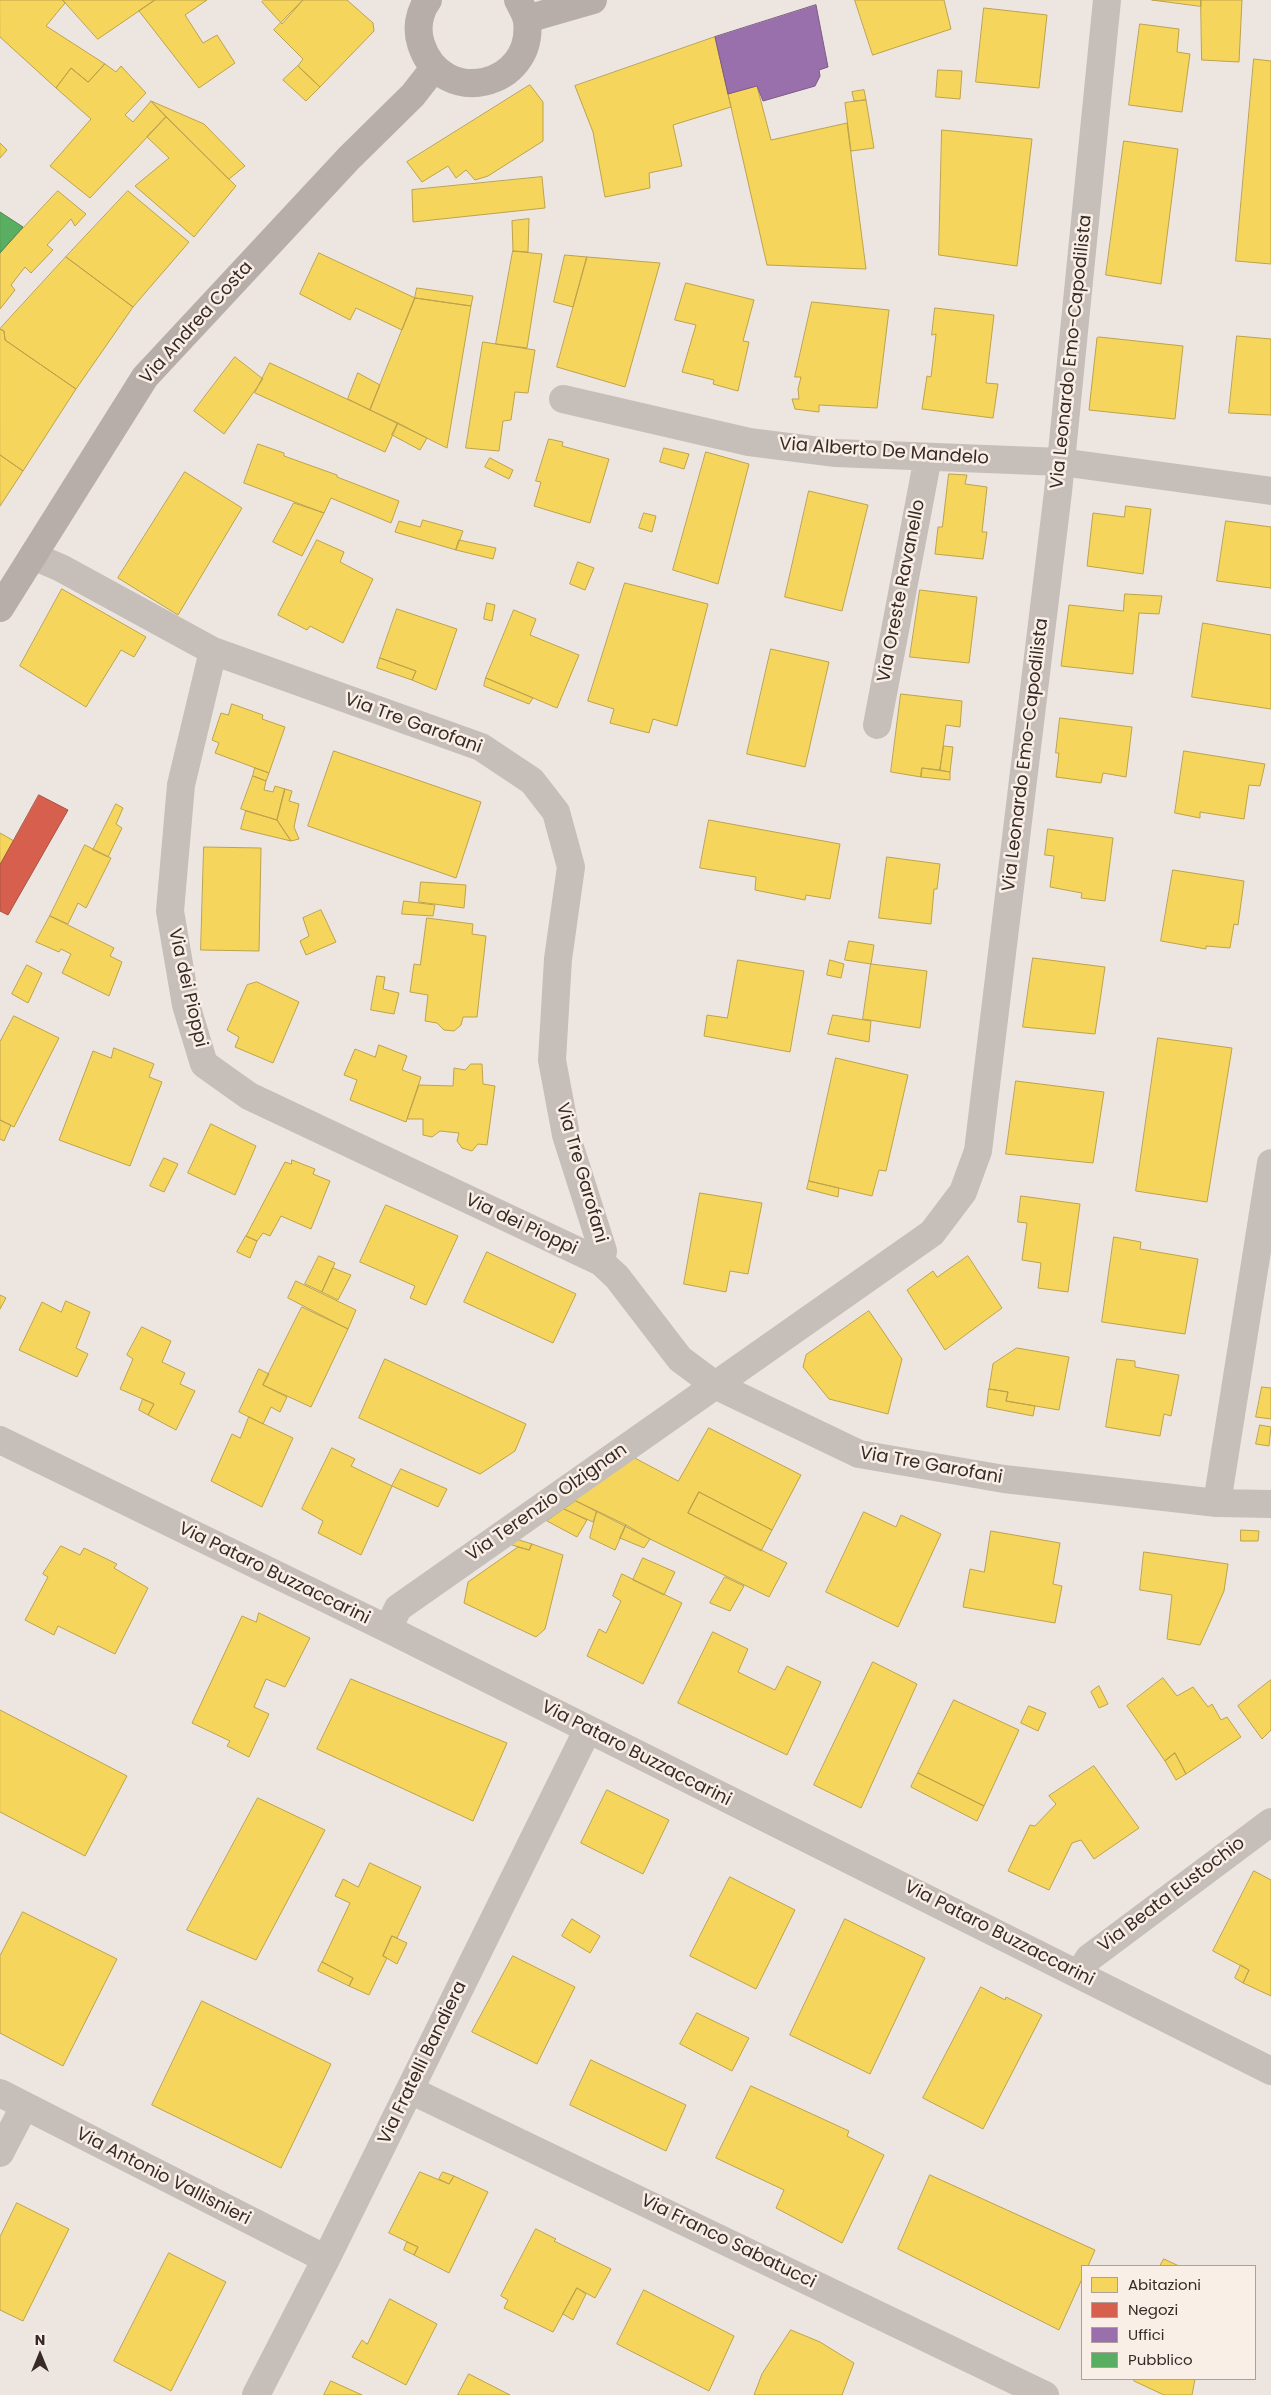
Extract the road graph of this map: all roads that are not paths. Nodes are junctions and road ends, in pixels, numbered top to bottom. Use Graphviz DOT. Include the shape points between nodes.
graph roads {
  1 [pos="428,0"];
  2 [pos="593,0"];
  3 [pos="1107,0"];
  4 [pos="522,10"];
  5 [pos="434,68"];
  6 [pos="563,398"];
  7 [pos="928,457"];
  8 [pos="1061,462"];
  9 [pos="1271,491"];
  10 [pos="33,556"];
  11 [pos="0,608"];
  12 [pos="213,651"];
  13 [pos="876,725"];
  14 [pos="1271,1162"];
  15 [pos="601,1262"];
  16 [pos="715,1385"];
  17 [pos="0,1440"];
  18 [pos="1217,1503"];
  19 [pos="1271,1504"];
  20 [pos="388,1629"];
  21 [pos="588,1730"];
  22 [pos="1271,1822"];
  23 [pos="1079,1974"];
  24 [pos="1271,2071"];
  25 [pos="410,2090"];
  26 [pos="0,2093"];
  27 [pos="24,2107"];
  28 [pos="0,2153"];
  29 [pos="326,2259"];
  30 [pos="256,2395"];
  31 [pos="1045,2395"];
  1 -- 5 [label="main road" via="419,22 419,39 424,55"];
  2 -- 4 [label="main road"];
  3 -- 8 [label="street, Via Leonardo Emo-Capodilista"];
  4 -- 5 [label="main road" via="524,46 518,60 507,72 478,84 447,78"];
  5 -- 10 [label="main road, Via Andrea Costa" via="413,96 348,158 145,377"];
  6 -- 7 [label="street, Via Alberto De Mandelo" via="749,442 836,453"];
  7 -- 8 [label="street, Via Alberto De Mandelo"];
  7 -- 13 [label="street, Via Oreste Ravanello"];
  8 -- 9 [label="street, Via Alberto De Mandelo"];
  8 -- 16 [label="street, Via Leonardo Emo-Capodilista" via="978,1151 963,1192 932,1233"];
  10 -- 11 [label="main road, Via Andrea Costa"];
  10 -- 12 [label="street, Via Tre Garofani"];
  12 -- 15 [label="street, Via Tre Garofani" via="481,747 532,780 556,812 571,867 558,959 552,1060 566,1135 603,1251"];
  12 -- 15 [label="street, Via dei Pioppi" via="181,785 170,911 186,1005 204,1064 249,1096"];
  14 -- 18 [label="street"];
  15 -- 16 [label="street, Via Tre Garofani" via="617,1277 680,1359"];
  16 -- 18 [label="street, Via Tre Garofani" via="859,1454 1004,1480"];
  16 -- 20 [label="street, Via Terenzio Olzignan" via="398,1608"];
  17 -- 20 [label="street, Via Pataro Buzzaccarini"];
  18 -- 19 [label="street, Via Tre Garofani"];
  20 -- 21 [label="street, Via Pataro Buzzaccarini"];
  21 -- 23 [label="street, Via Pataro Buzzaccarini"];
  21 -- 25 [label="street, Via Fratelli Bandiera"];
  22 -- 23 [label="street, Via Beata Eustochio" via="1089,1958"];
  23 -- 24 [label="street, Via Pataro Buzzaccarini"];
  25 -- 29 [label="street, Via Fratelli Bandiera"];
  25 -- 31 [label="street, Via Franco Sabatucci"];
  26 -- 27 [label="street, Via Antonio Vallisnieri"];
  27 -- 28 [label="street"];
  27 -- 29 [label="street, Via Antonio Vallisnieri"];
  29 -- 30 [label="street, Via Fratelli Bandiera"];
}
